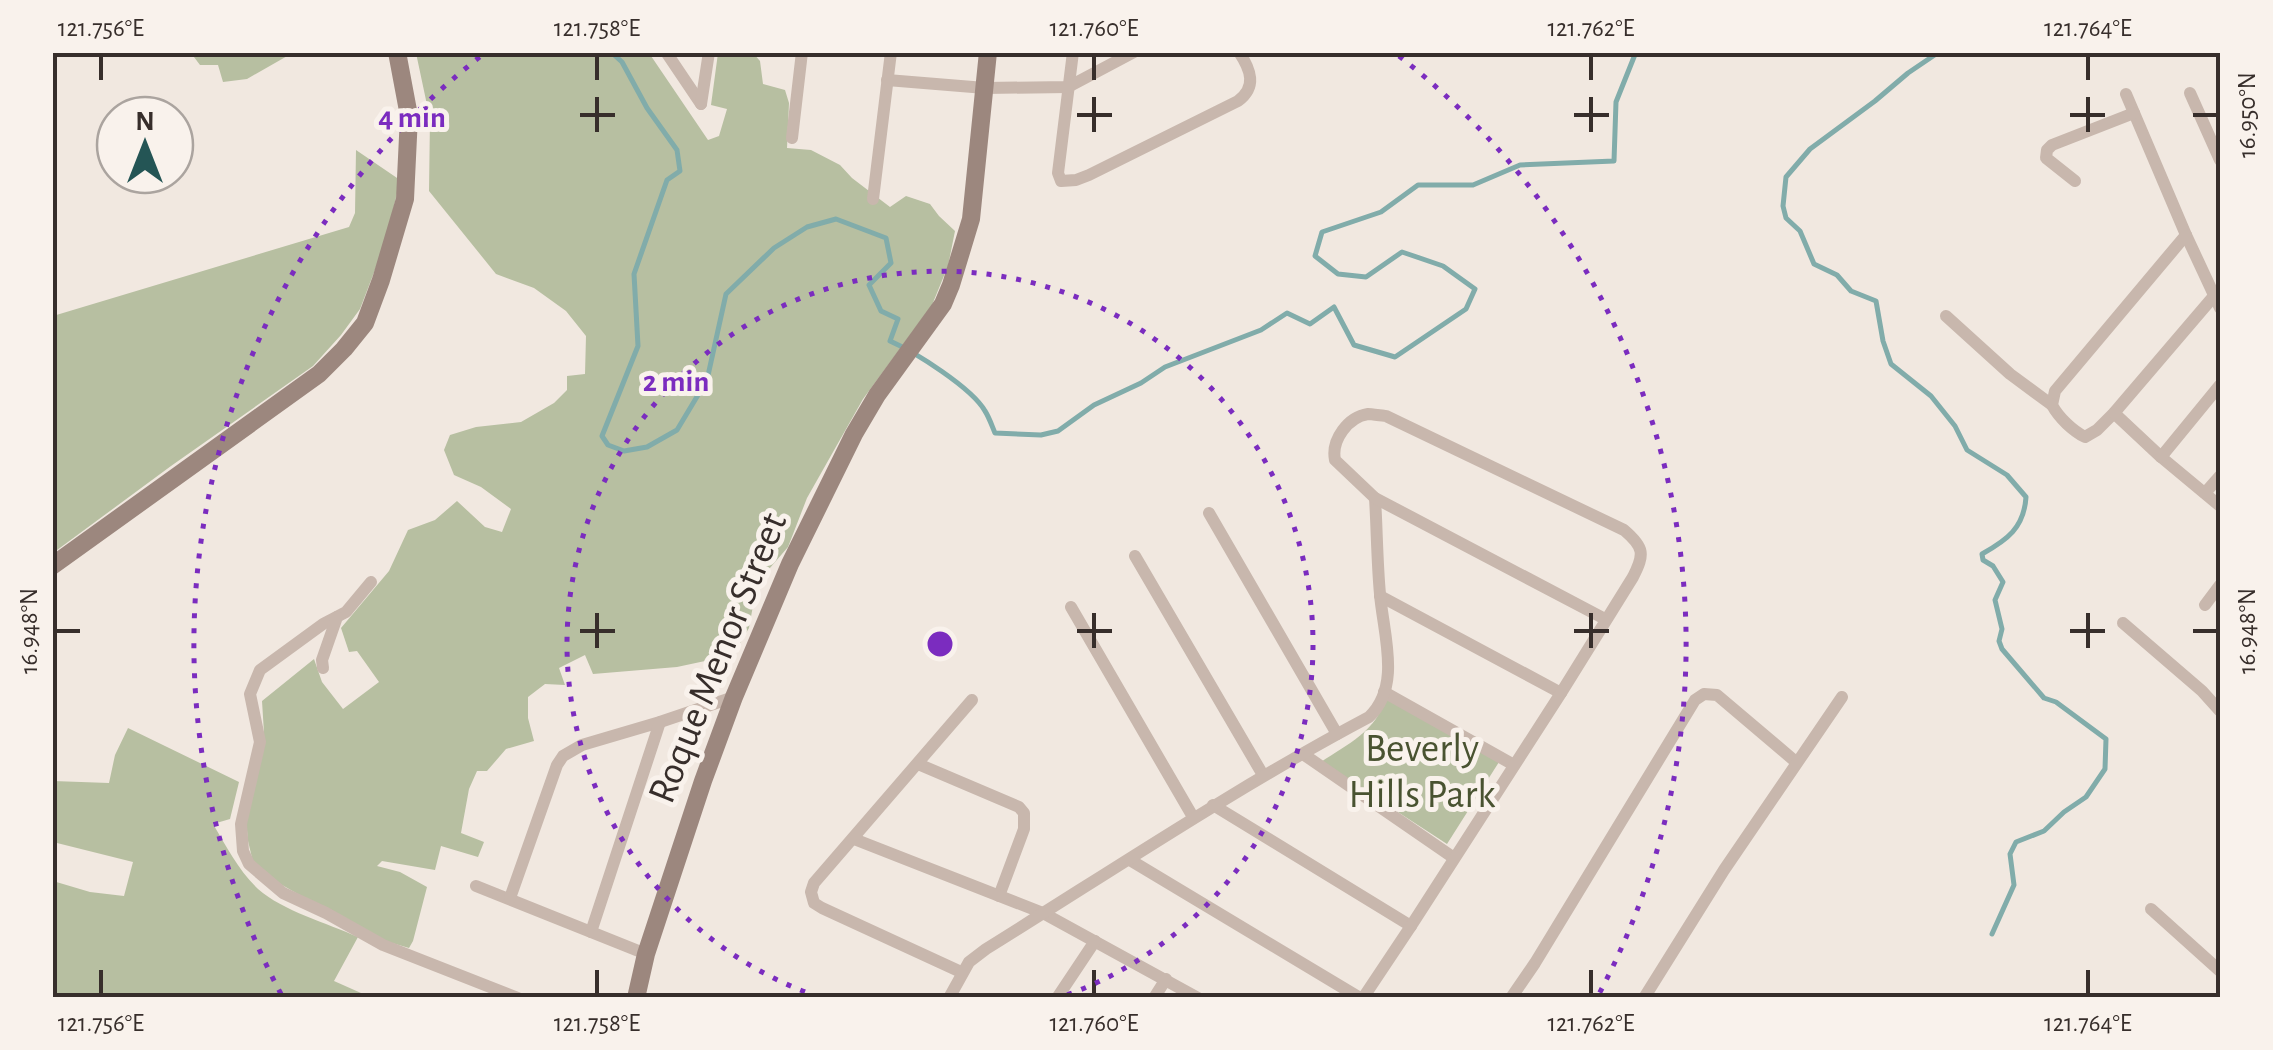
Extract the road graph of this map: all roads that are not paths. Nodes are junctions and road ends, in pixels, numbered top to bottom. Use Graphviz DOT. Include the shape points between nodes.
graph roads {
  1 [pos="397,52"];
  2 [pos="666,52"];
  3 [pos="709,52"];
  4 [pos="802,52"];
  5 [pos="891,52"];
  6 [pos="988,52"];
  7 [pos="1073,52"];
  8 [pos="1134,52"];
  9 [pos="1239,52"];
  10 [pos="887,80"];
  11 [pos="1068,87"];
  12 [pos="985,88"];
  13 [pos="2190,93"];
  14 [pos="2126,94"];
  15 [pos="2134,113"];
  16 [pos="792,138"];
  17 [pos="2220,160"];
  18 [pos="2075,182"];
  19 [pos="873,199"];
  20 [pos="2186,234"];
  21 [pos="2217,302"];
  22 [pos="1946,316"];
  23 [pos="2220,385"];
  24 [pos="2052,406"];
  25 [pos="2114,413"];
  26 [pos="2161,457"];
  27 [pos="2220,476"];
  28 [pos="2205,494"];
  29 [pos="1375,498"];
  30 [pos="2220,506"];
  31 [pos="1209,512"];
  32 [pos="1136,556"];
  33 [pos="52,566"];
  34 [pos="371,582"];
  35 [pos="2220,586"];
  36 [pos="1380,596"];
  37 [pos="2205,605"];
  38 [pos="1072,608"];
  39 [pos="337,617"];
  40 [pos="1606,619"];
  41 [pos="2123,623"];
  42 [pos="322,668"];
  43 [pos="1384,692"];
  44 [pos="1562,693"];
  45 [pos="734,697"];
  46 [pos="1842,697"];
  47 [pos="972,700"];
  48 [pos="2220,711"];
  49 [pos="660,722"];
  50 [pos="1337,734"];
  51 [pos="1303,754"];
  52 [pos="1796,762"];
  53 [pos="918,764"];
  54 [pos="1514,765"];
  55 [pos="1264,775"];
  56 [pos="1213,806"];
  57 [pos="1192,817"];
  58 [pos="854,839"];
  59 [pos="1454,858"];
  60 [pos="1130,860"];
  61 [pos="476,886"];
  62 [pos="999,896"];
  63 [pos="510,898"];
  64 [pos="2150,909"];
  65 [pos="1043,913"];
  66 [pos="1411,926"];
  67 [pos="590,932"];
  68 [pos="1095,942"];
  69 [pos="646,954"];
  70 [pos="2220,971"];
  71 [pos="961,972"];
  72 [pos="1166,978"];
  73 [pos="518,998"];
  74 [pos="636,998"];
  75 [pos="949,998"];
  76 [pos="1057,998"];
  77 [pos="1154,998"];
  78 [pos="1198,998"];
  79 [pos="1362,998"];
  80 [pos="1511,998"];
  81 [pos="1644,998"];
  1 -- 33 [label="street" via="409,116 405,199 365,322 318,374"];
  2 -- 3 [label="street" via="701,104"];
  4 -- 16 [label="street"];
  5 -- 10 [label="street"];
  6 -- 12 [label="street, Roque Menor Street"];
  7 -- 11 [label="street"];
  8 -- 11 [label="street"];
  9 -- 11 [label="street" via="1250,72 1245,96 1066,182 1058,173"];
  10 -- 12 [label="street"];
  10 -- 19 [label="street"];
  11 -- 12 [label="street"];
  12 -- 45 [label="street, Roque Menor Street" via="968,230 944,304 854,434"];
  13 -- 17 [label="street"];
  14 -- 15 [label="street"];
  15 -- 18 [label="street" via="2046,150 2046,158"];
  15 -- 20 [label="street"];
  20 -- 21 [label="street"];
  20 -- 24 [label="street" via="2055,391"];
  21 -- 25 [label="street"];
  22 -- 24 [label="street"];
  23 -- 26 [label="street"];
  24 -- 25 [label="street" via="2085,437"];
  25 -- 26 [label="street"];
  26 -- 28 [label="street"];
  27 -- 28 [label="street"];
  28 -- 30 [label="street"];
  29 -- 36 [label="street"];
  29 -- 40 [label="street"];
  29 -- 40 [label="street" via="1333,452 1340,434 1369,414 1386,416 1624,530 1636,540 1640,562"];
  31 -- 50 [label="street"];
  32 -- 55 [label="street"];
  34 -- 39 [label="street"];
  35 -- 37 [label="street"];
  36 -- 43 [label="street"];
  36 -- 44 [label="street"];
  38 -- 57 [label="street"];
  39 -- 42 [label="street"];
  39 -- 73 [label="street" via="260,670 250,694 260,742 240,824 249,864 282,894 383,945"];
  40 -- 44 [label="street"];
  41 -- 48 [label="street"];
  43 -- 50 [label="street" via="1370,717"];
  43 -- 54 [label="street"];
  44 -- 54 [label="street"];
  45 -- 49 [label="street"];
  45 -- 69 [label="street, Roque Menor Street"];
  46 -- 52 [label="street"];
  47 -- 53 [label="street"];
  49 -- 63 [label="street" via="563,756"];
  49 -- 67 [label="street"];
  50 -- 51 [label="street"];
  51 -- 55 [label="street"];
  51 -- 59 [label="street"];
  52 -- 80 [label="street" via="1718,696 1695,700"];
  52 -- 81 [label="street"];
  53 -- 58 [label="street"];
  53 -- 62 [label="street" via="1024,813"];
  54 -- 59 [label="street"];
  55 -- 56 [label="street"];
  56 -- 57 [label="street"];
  56 -- 66 [label="street"];
  57 -- 60 [label="street"];
  58 -- 62 [label="street"];
  58 -- 71 [label="street" via="814,883 814,903"];
  59 -- 66 [label="street"];
  60 -- 65 [label="street"];
  60 -- 79 [label="street"];
  61 -- 63 [label="street"];
  62 -- 65 [label="street"];
  63 -- 67 [label="street"];
  64 -- 70 [label="street"];
  65 -- 68 [label="street"];
  65 -- 71 [label="street"];
  66 -- 79 [label="street"];
  67 -- 69 [label="street"];
  68 -- 72 [label="street"];
  68 -- 76 [label="street"];
  69 -- 74 [label="street, Roque Menor Street"];
  71 -- 75 [label="street"];
  72 -- 77 [label="street"];
  72 -- 78 [label="street"];
}
